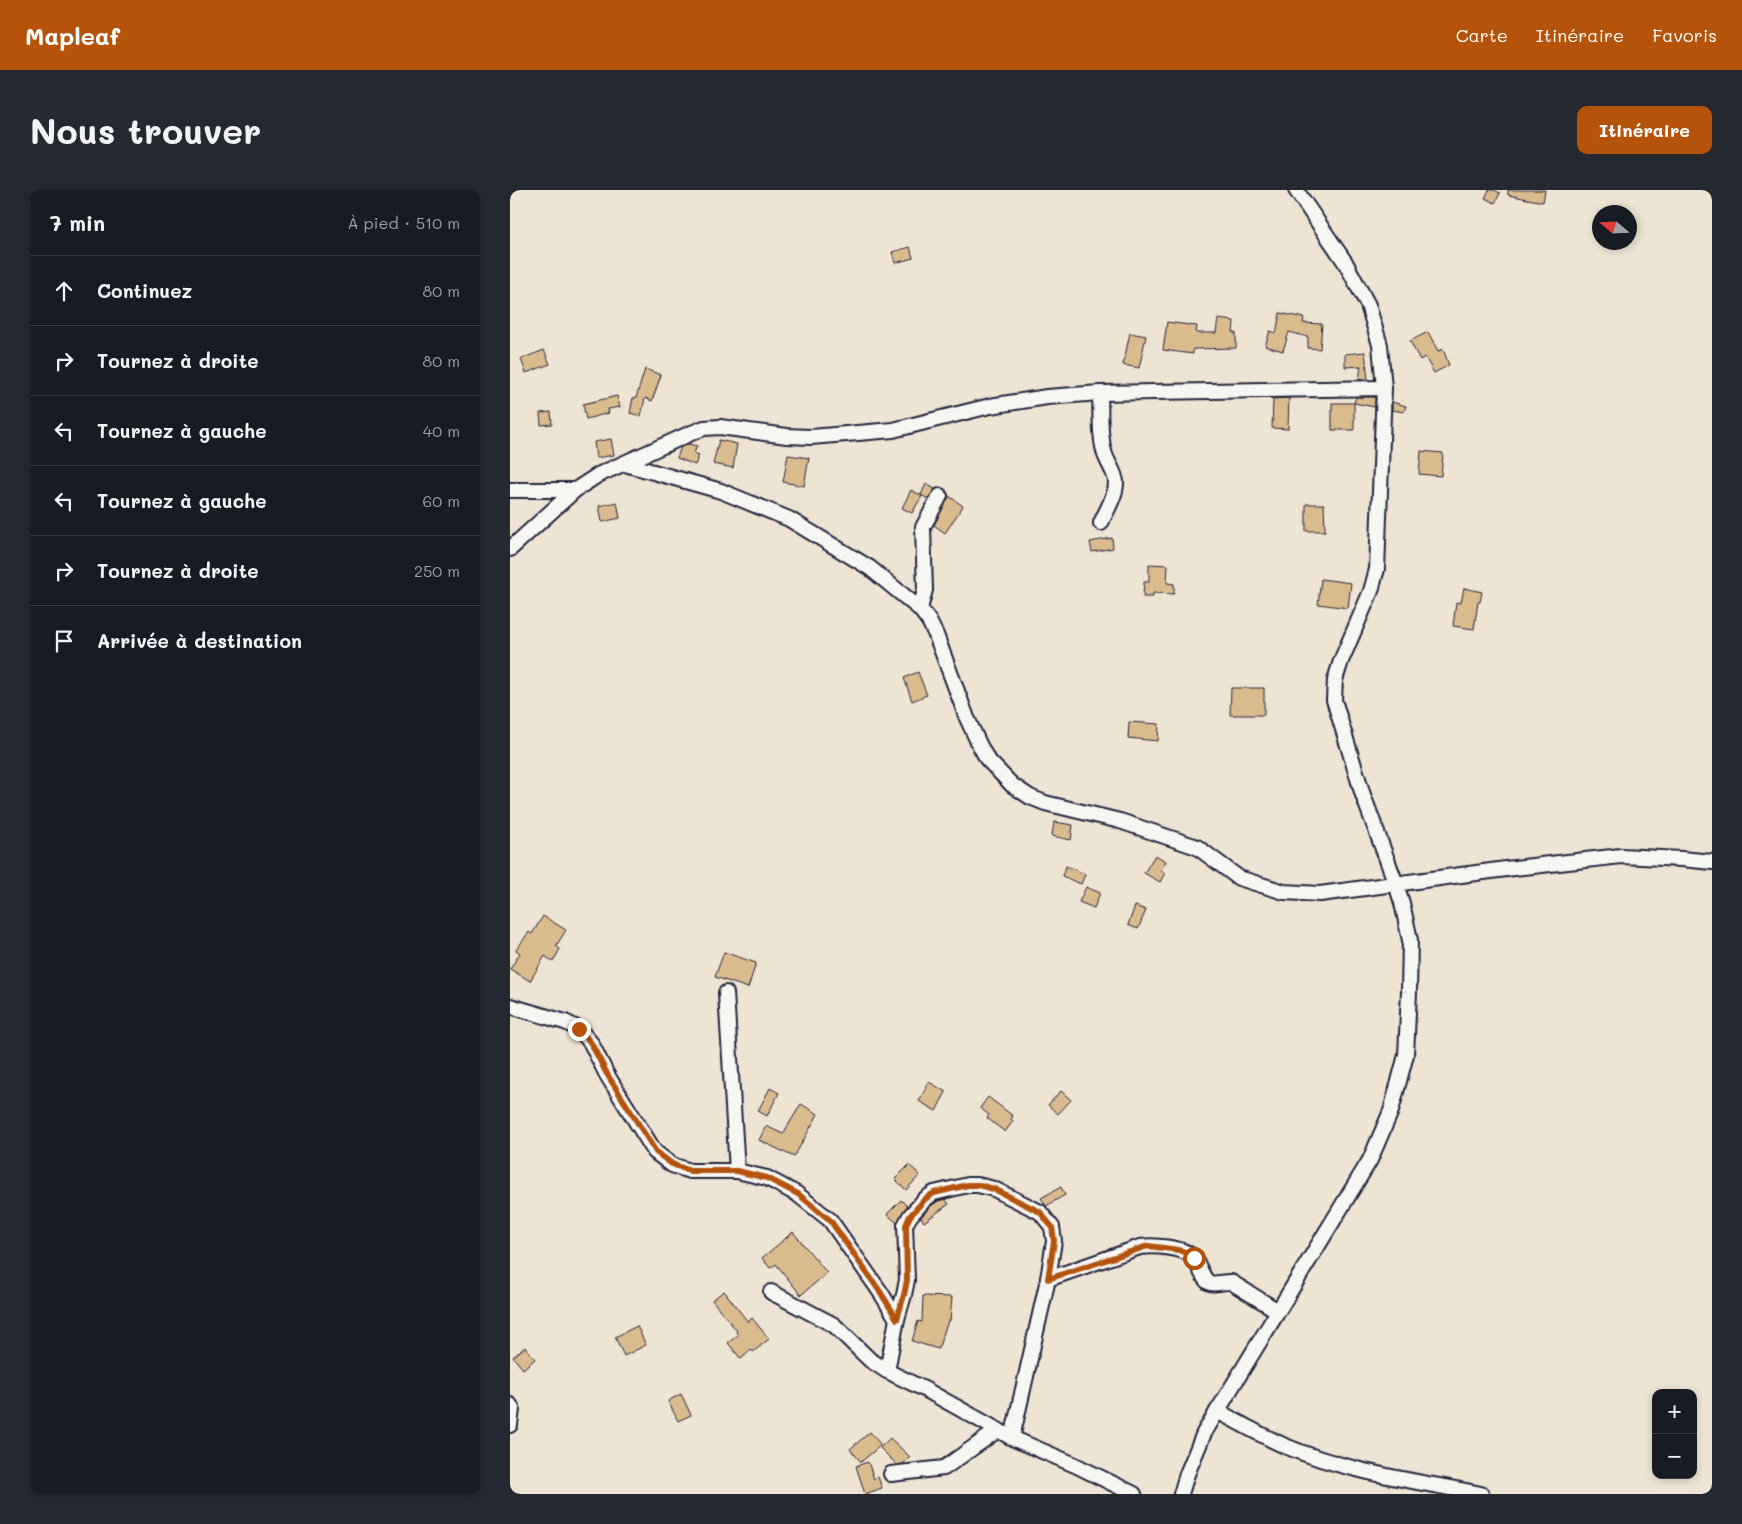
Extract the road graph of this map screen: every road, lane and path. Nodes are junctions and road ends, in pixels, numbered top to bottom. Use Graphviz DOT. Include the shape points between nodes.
graph roads {
  1 [pos="1296,190"];
  2 [pos="1384,388"];
  3 [pos="1100,393"];
  4 [pos="625,464"];
  5 [pos="510,490"];
  6 [pos="575,490"];
  7 [pos="940,496"];
  8 [pos="1101,523"];
  9 [pos="510,548"];
  10 [pos="920,609"];
  11 [pos="1712,862"];
  12 [pos="1396,884"];
  13 [pos="726,993"];
  14 [pos="510,1006"];
  15 [pos="737,1171"];
  16 [pos="1048,1279"];
  17 [pos="771,1292"];
  18 [pos="1278,1311"];
  19 [pos="897,1319"];
  20 [pos="887,1371"];
  21 [pos="510,1405"];
  22 [pos="1217,1411"];
  23 [pos="510,1425"];
  24 [pos="998,1430"];
  25 [pos="1012,1438"];
  26 [pos="891,1474"];
  27 [pos="1134,1494"];
  28 [pos="1180,1494"];
  29 [pos="1481,1494"];
  1 -- 2 [label="street" via="1345,262 1368,305 1380,345"];
  2 -- 3 [label="street"];
  2 -- 12 [label="street" via="1377,569 1341,661 1335,680 1334,700 1362,795"];
  3 -- 4 [label="street" via="1047,397 990,406 892,430 820,437 704,428"];
  3 -- 8 [label="street" via="1103,449 1116,484"];
  4 -- 6 [label="street" via="598,475"];
  4 -- 10 [label="street" via="721,491 790,519 870,568"];
  5 -- 6 [label="street"];
  6 -- 9 [label="street"];
  7 -- 10 [label="street" via="923,528 925,590"];
  10 -- 12 [label="street" via="936,635 967,718 987,759 1012,785 1030,797 1120,821 1197,847 1239,878 1284,892 1320,894"];
  11 -- 12 [label="street" via="1621,856"];
  12 -- 18 [label="street" via="1410,940 1410,992 1406,1055 1391,1111 1370,1160"];
  13 -- 15 [label="street"];
  14 -- 15 [label="street" via="579,1029 591,1043 656,1152 672,1164 690,1171"];
  15 -- 19 [label="street" via="767,1178 798,1194 830,1220"];
  16 -- 18 [label="street" via="1140,1247 1155,1246 1188,1253 1208,1282 1231,1282"];
  16 -- 19 [label="street" via="1054,1241 1052,1227 1040,1212 994,1189 978,1185 934,1193 915,1210 906,1225 907,1280"];
  16 -- 25 [label="street"];
  17 -- 20 [label="street" via="834,1325 870,1360"];
  18 -- 22 [label="street"];
  19 -- 20 [label="street"];
  20 -- 24 [label="street"];
  21 -- 23 [label="street"];
  22 -- 28 [label="street" via="1204,1433"];
  22 -- 29 [label="street" via="1284,1446 1310,1455 1362,1471"];
  24 -- 25 [label="street"];
  24 -- 26 [label="street" via="944,1468"];
  25 -- 27 [label="street"];
}
